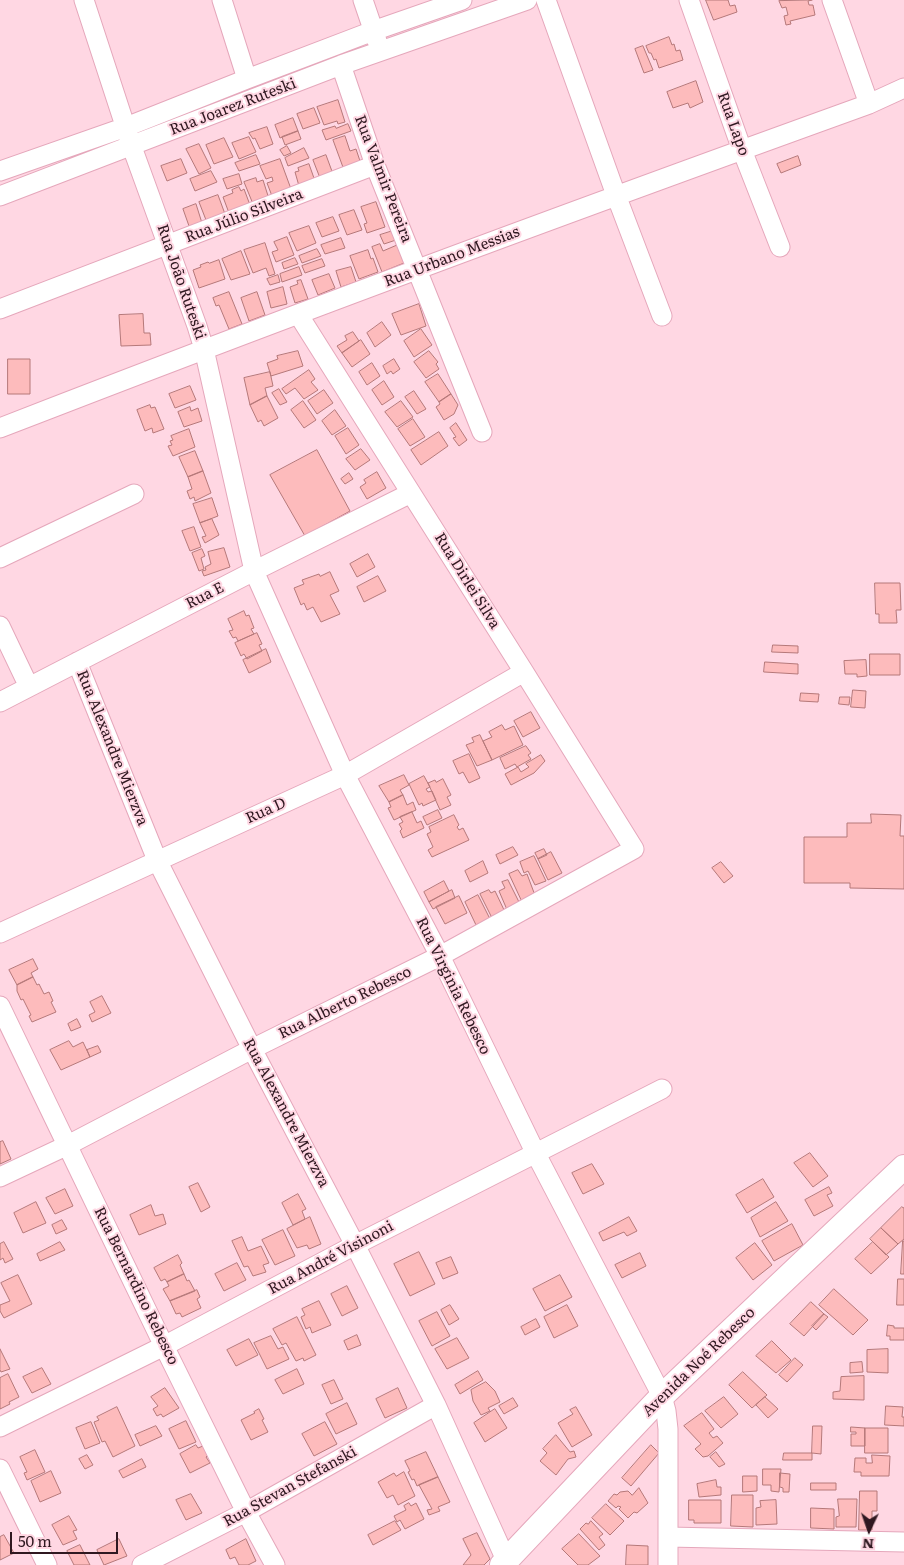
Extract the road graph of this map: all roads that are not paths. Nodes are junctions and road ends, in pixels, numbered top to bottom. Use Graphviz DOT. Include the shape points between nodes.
graph roads {
  1 [pos="84,0"];
  2 [pos="222,0"];
  3 [pos="363,0"];
  4 [pos="527,0"];
  5 [pos="546,0"];
  6 [pos="689,0"];
  7 [pos="832,0"];
  8 [pos="460,1"];
  9 [pos="467,20"];
  10 [pos="373,31"];
  11 [pos="382,51"];
  12 [pos="341,65"];
  13 [pos="247,78"];
  14 [pos="904,88"];
  15 [pos="869,104"];
  16 [pos="126,127"];
  17 [pos="132,147"];
  18 [pos="742,150"];
  19 [pos="376,165"];
  20 [pos="0,171"];
  21 [pos="616,195"];
  22 [pos="0,196"];
  23 [pos="168,245"];
  24 [pos="780,247"];
  25 [pos="417,270"];
  26 [pos="0,309"];
  27 [pos="298,314"];
  28 [pos="662,316"];
  29 [pos="204,349"];
  30 [pos="0,428"];
  31 [pos="482,432"];
  32 [pos="410,493"];
  33 [pos="134,494"];
  34 [pos="0,558"];
  35 [pos="254,571"];
  36 [pos="0,626"];
  37 [pos="77,662"];
  38 [pos="524,672"];
  39 [pos="28,687"];
  40 [pos="0,702"];
  41 [pos="345,775"];
  42 [pos="634,849"];
  43 [pos="157,860"];
  44 [pos="0,933"];
  45 [pos="440,956"];
  46 [pos="0,1006"];
  47 [pos="252,1049"];
  48 [pos="662,1090"];
  49 [pos="68,1145"];
  50 [pos="536,1154"];
  51 [pos="904,1167"];
  52 [pos="0,1177"];
  53 [pos="355,1244"];
  54 [pos="164,1346"];
  55 [pos="662,1396"];
  56 [pos="436,1406"];
  57 [pos="0,1427"];
  58 [pos="0,1469"];
  59 [pos="246,1512"];
  60 [pos="668,1537"];
  61 [pos="904,1542"];
  62 [pos="504,1563"];
  63 [pos="47,1565"];
  64 [pos="142,1565"];
  65 [pos="275,1565"];
  66 [pos="668,1565"];
  1 -- 16 [label="street, Rua João Ruteski"];
  2 -- 13 [label="street"];
  3 -- 10 [label="street"];
  4 -- 9 [label="street, Rua Joarez Ruteski"];
  5 -- 21 [label="street"];
  6 -- 18 [label="street, Rua Lapo"];
  7 -- 15 [label="street"];
  8 -- 9 [label="street"];
  8 -- 10 [label="street, Rua Joarez Ruteski"];
  9 -- 11 [label="street, Rua Joarez Ruteski"];
  10 -- 11 [label="street"];
  10 -- 13 [label="street, Rua Joarez Ruteski"];
  11 -- 12 [label="street, Rua Joarez Ruteski"];
  12 -- 17 [label="street, Rua Joarez Ruteski"];
  12 -- 19 [label="street, Rua Valmir Pereira"];
  13 -- 16 [label="street, Rua Joarez Ruteski"];
  14 -- 15 [label="street, Rua Urbano Messias"];
  15 -- 18 [label="street, Rua Urbano Messias"];
  16 -- 17 [label="street, Rua João Ruteski"];
  16 -- 20 [label="street, Rua Joarez Ruteski"];
  17 -- 22 [label="street, Rua Joarez Ruteski"];
  17 -- 23 [label="street, Rua João Ruteski"];
  18 -- 21 [label="street, Rua Urbano Messias"];
  18 -- 24 [label="street, Rua Lapo"];
  19 -- 23 [label="street, Rua Júlio Silveira"];
  19 -- 25 [label="street, Rua Valmir Pereira"];
  21 -- 25 [label="street, Rua Urbano Messias"];
  21 -- 28 [label="street"];
  23 -- 26 [label="street, Rua Júlio Silveira"];
  23 -- 29 [label="street, Rua João Ruteski"];
  25 -- 27 [label="street, Rua Urbano Messias"];
  25 -- 31 [label="street, Rua Valmir Pereira"];
  27 -- 29 [label="street, Rua Urbano Messias"];
  27 -- 32 [label="street, Rua Dirlei Silva"];
  29 -- 30 [label="street, Rua Urbano Messias"];
  29 -- 35 [label="street, Rua João Ruteski"];
  32 -- 35 [label="street, Rua E"];
  32 -- 38 [label="street, Rua Dirlei Silva"];
  33 -- 34 [label="street"];
  35 -- 37 [label="street, Rua E"];
  35 -- 41 [label="street, Rua Virginia Rebesco"];
  36 -- 39 [label="street"];
  37 -- 39 [label="street, Rua E"];
  37 -- 43 [label="street, Rua Alexandre Mierzva"];
  38 -- 41 [label="street, Rua D"];
  38 -- 42 [label="street, Rua Dirlei Silva"];
  39 -- 40 [label="street, Rua E"];
  41 -- 43 [label="street, Rua D"];
  41 -- 45 [label="street, Rua Virginia Rebesco"];
  42 -- 45 [label="street, Rua Alberto Rebesco"];
  43 -- 44 [label="street, Rua D"];
  43 -- 47 [label="street, Rua Alexandre Mierzva"];
  45 -- 47 [label="street, Rua Alberto Rebesco"];
  45 -- 50 [label="street, Rua Virginia Rebesco"];
  46 -- 49 [label="street, Rua Bernardino Rebesco"];
  47 -- 49 [label="street, Rua Alberto Rebesco"];
  47 -- 53 [label="street, Rua Alexandre Mierzva"];
  48 -- 50 [label="street, Rua André Visinoni"];
  49 -- 52 [label="street, Rua Alberto Rebesco"];
  49 -- 54 [label="street, Rua Bernardino Rebesco"];
  50 -- 53 [label="street, Rua André Visinoni"];
  50 -- 55 [label="street, Rua Virginia Rebesco"];
  51 -- 55 [label="main road, Avenida Noé Rebesco"];
  53 -- 54 [label="street, Rua André Visinoni"];
  53 -- 56 [label="street, Rua Alexandre Mierzva"];
  54 -- 57 [label="street, Rua André Visinoni"];
  54 -- 59 [label="street, Rua Bernardino Rebesco"];
  55 -- 60 [label="street, Rua Virginia Rebesco" via="668,1429"];
  55 -- 62 [label="main road, Avenida Noé Rebesco"];
  56 -- 59 [label="street, Rua Stevan Stefanski"];
  56 -- 62 [label="street, Rua Alexandre Mierzva"];
  58 -- 63 [label="street"];
  59 -- 64 [label="street, Rua Stevan Stefanski"];
  59 -- 65 [label="street, Rua Bernardino Rebesco"];
  60 -- 61 [label="street"];
  60 -- 66 [label="street, Rua Virginia Rebesco"];
}
